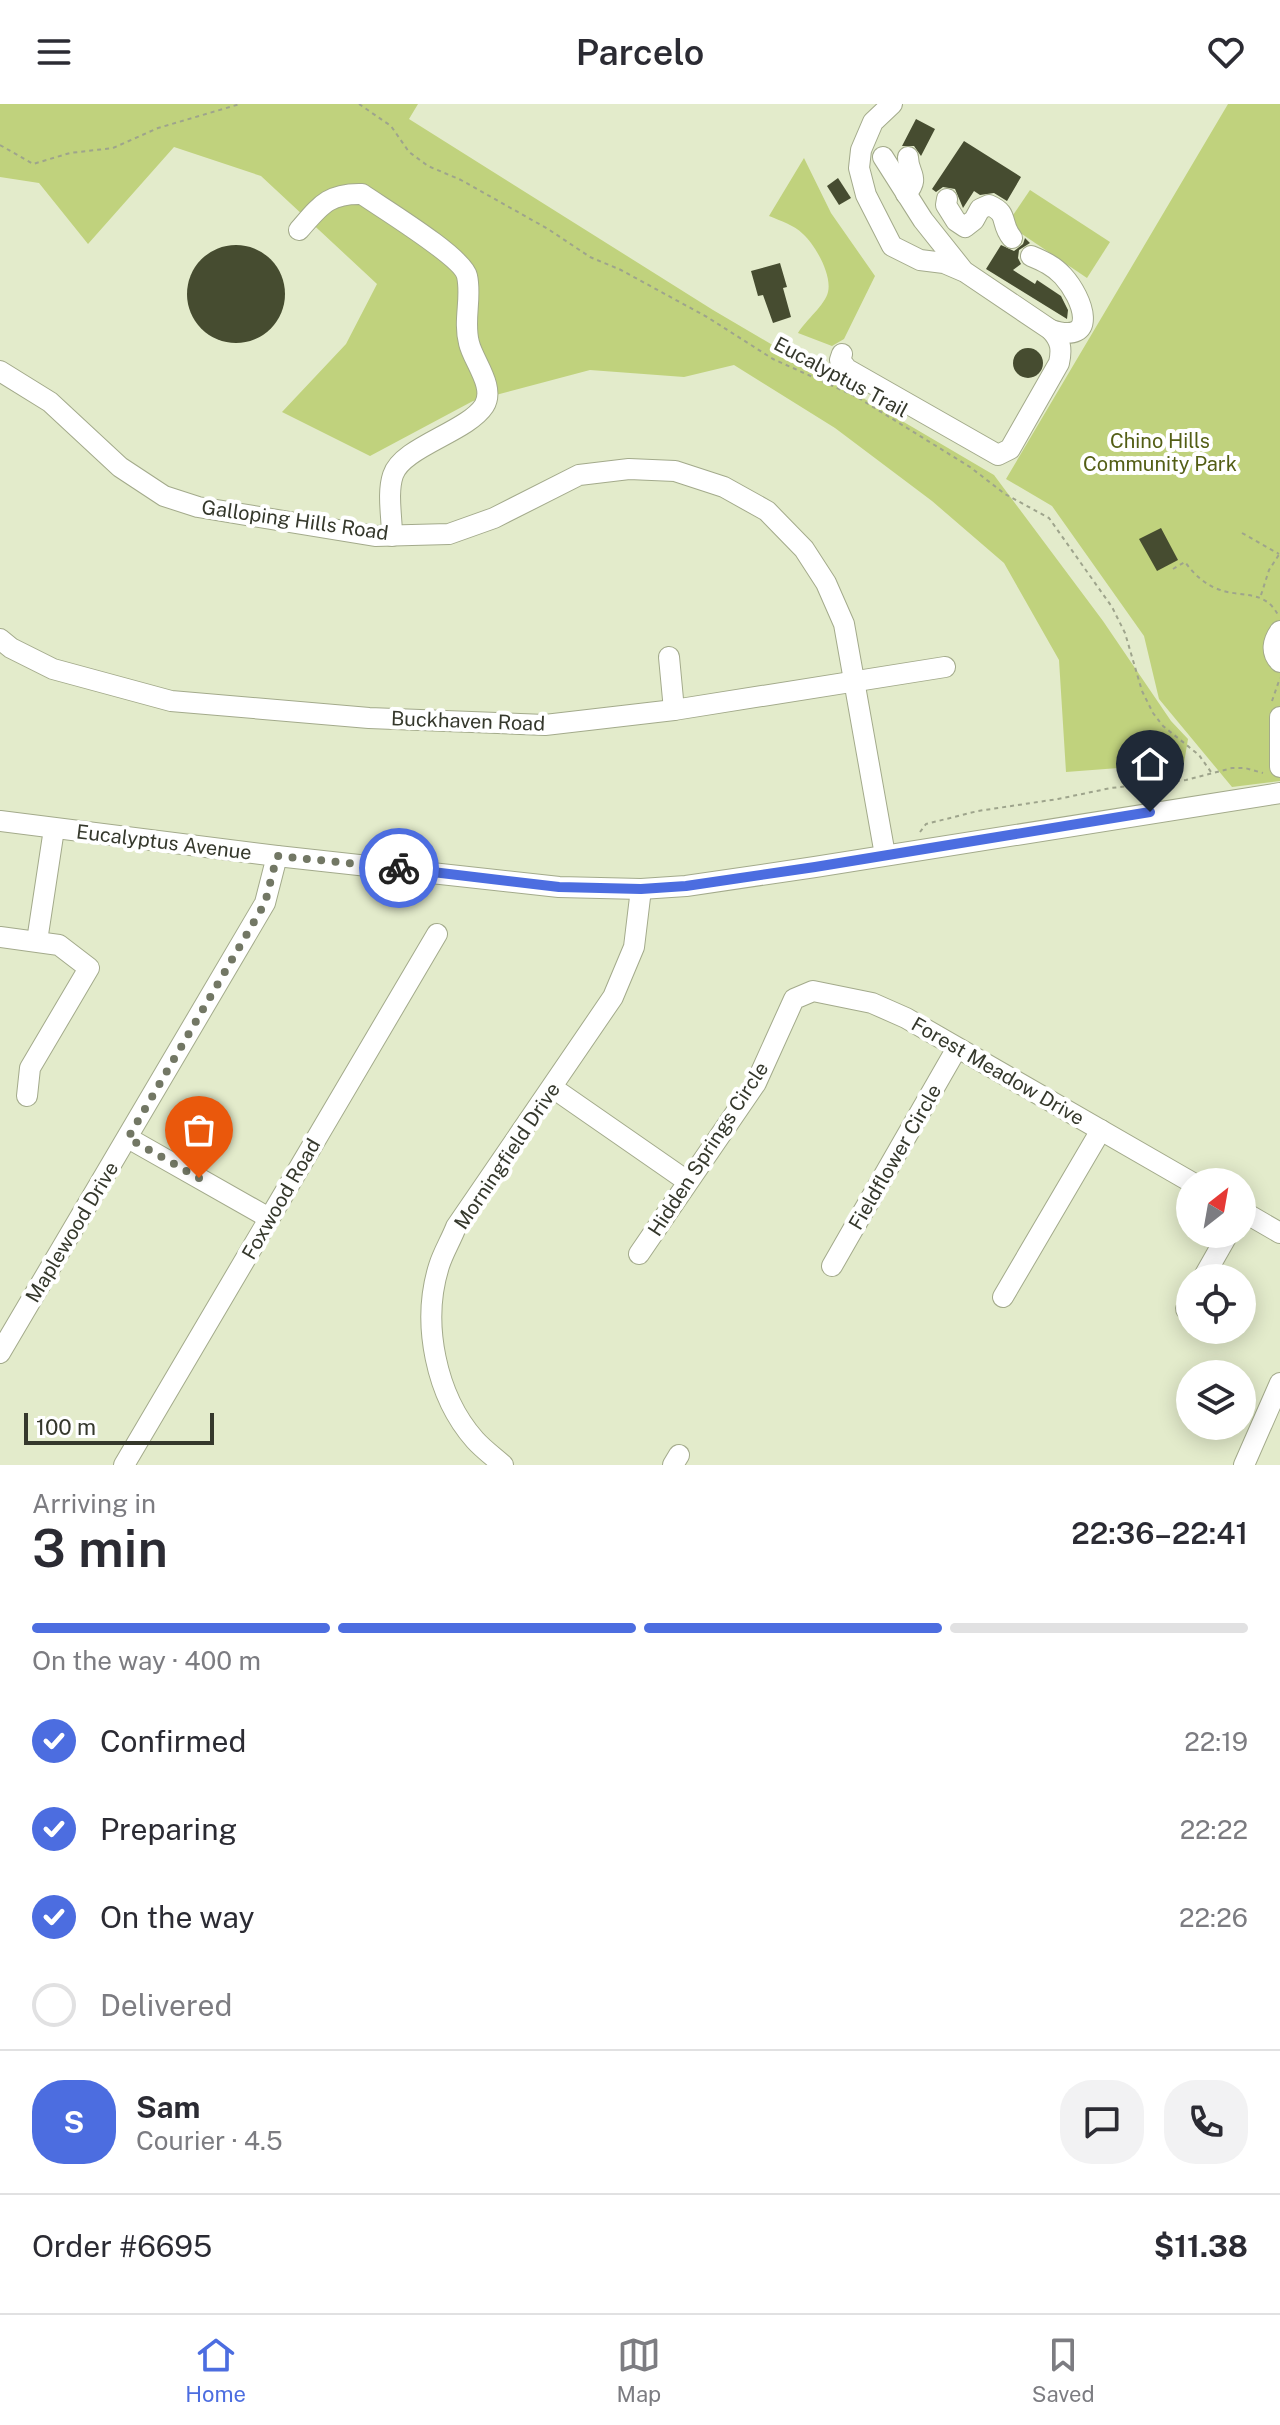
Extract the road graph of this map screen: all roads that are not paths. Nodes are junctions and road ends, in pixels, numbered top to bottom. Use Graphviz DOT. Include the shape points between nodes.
graph roads {
  1 [pos="892,104"];
  2 [pos="883,157"];
  3 [pos="908,157"];
  4 [pos="906,194"];
  5 [pos="947,199"];
  6 [pos="965,227"];
  7 [pos="299,230"];
  8 [pos="1012,238"];
  9 [pos="1031,256"];
  10 [pos="965,272"];
  11 [pos="1080,328"];
  12 [pos="1051,330"];
  13 [pos="842,354"];
  14 [pos="1059,363"];
  15 [pos="3,379"];
  16 [pos="392,536"];
  17 [pos="1276,624"];
  18 [pos="0,639"];
  19 [pos="669,657"];
  20 [pos="945,667"];
  21 [pos="1279,670"];
  22 [pos="854,681"];
  23 [pos="674,710"];
  24 [pos="1280,717"];
  25 [pos="1274,770"];
  26 [pos="1280,793"];
  27 [pos="0,821"];
  28 [pos="54,829"];
  29 [pos="885,855"];
  30 [pos="277,856"];
  31 [pos="641,889"];
  32 [pos="437,934"];
  33 [pos="0,937"];
  34 [pos="37,941"];
  35 [pos="794,999"];
  36 [pos="957,1048"];
  37 [pos="553,1088"];
  38 [pos="27,1096"];
  39 [pos="1101,1130"];
  40 [pos="128,1138"];
  41 [pos="1176,1173"];
  42 [pos="687,1181"];
  43 [pos="269,1218"];
  44 [pos="1256,1219"];
  45 [pos="1280,1233"];
  46 [pos="639,1254"];
  47 [pos="832,1266"];
  48 [pos="1003,1297"];
  49 [pos="0,1353"];
  50 [pos="1280,1383"];
  51 [pos="124,1465"];
  52 [pos="503,1465"];
  53 [pos="1244,1465"];
  1 -- 10 [label="street" via="873,122 861,150 866,195 892,246"];
  2 -- 4 [label="street"];
  3 -- 4 [label="street" via="914,181"];
  4 -- 10 [label="street"];
  5 -- 6 [label="street" via="956,221"];
  6 -- 8 [label="street" via="989,205 1004,215"];
  6 -- 10 [label="street" via="958,253"];
  7 -- 16 [label="street" via="325,200 362,194 467,271 469,343 487,402 477,415 394,471"];
  9 -- 11 [label="street" via="1054,268 1071,286 1083,312"];
  10 -- 12 [label="street"];
  11 -- 12 [label="street" via="1069,333"];
  11 -- 14 [label="street"];
  12 -- 14 [label="street" via="1062,349"];
  13 -- 14 [label="street" via="847,369 998,455 1010,449"];
  15 -- 16 [label="street, Galloping Hills Road" via="50,402 120,467 164,496 198,507"];
  16 -- 22 [label="street, Galloping Hills Road" via="449,534 494,518 579,475 675,471 724,487 767,511 804,549 844,624"];
  17 -- 21 [label="street" via="1273,651"];
  18 -- 23 [label="street, Buckhaven Road" via="53,669 171,701 369,718 545,725"];
  19 -- 23 [label="street"];
  20 -- 22 [label="street, Buckhaven Road"];
  22 -- 23 [label="street, Buckhaven Road"];
  22 -- 29 [label="street, Galloping Hills Road"];
  24 -- 25 [label="street"];
  26 -- 29 [label="street, Eucalyptus Avenue"];
  27 -- 28 [label="street, Eucalyptus Avenue"];
  28 -- 30 [label="street, Eucalyptus Avenue"];
  28 -- 34 [label="street"];
  29 -- 31 [label="street, Eucalyptus Avenue"];
  30 -- 31 [label="street, Eucalyptus Avenue" via="559,887"];
  30 -- 40 [label="street, Maplewood Drive" via="265,903"];
  31 -- 37 [label="street, Morningfield Drive" via="629,964"];
  32 -- 43 [label="street, Foxwood Road"];
  33 -- 34 [label="street"];
  34 -- 38 [label="street" via="59,945 89,968 30,1068"];
  35 -- 36 [label="street, Forest Meadow Drive" via="813,991 872,1003"];
  35 -- 42 [label="street, Hidden Springs Circle" via="756,1083"];
  36 -- 39 [label="street, Forest Meadow Drive"];
  36 -- 47 [label="street, Fieldflower Circle"];
  37 -- 42 [label="street"];
  37 -- 52 [label="street, Morningfield Drive" via="456,1227 439,1265 432,1299 435,1353 448,1398 474,1439"];
  39 -- 41 [label="street, Forest Meadow Drive"];
  39 -- 48 [label="street"];
  40 -- 43 [label="street"];
  40 -- 49 [label="street, Maplewood Drive"];
  42 -- 46 [label="street, Hidden Springs Circle"];
  43 -- 51 [label="street, Foxwood Road"];
  44 -- 45 [label="street"];
  50 -- 53 [label="street"];
}
